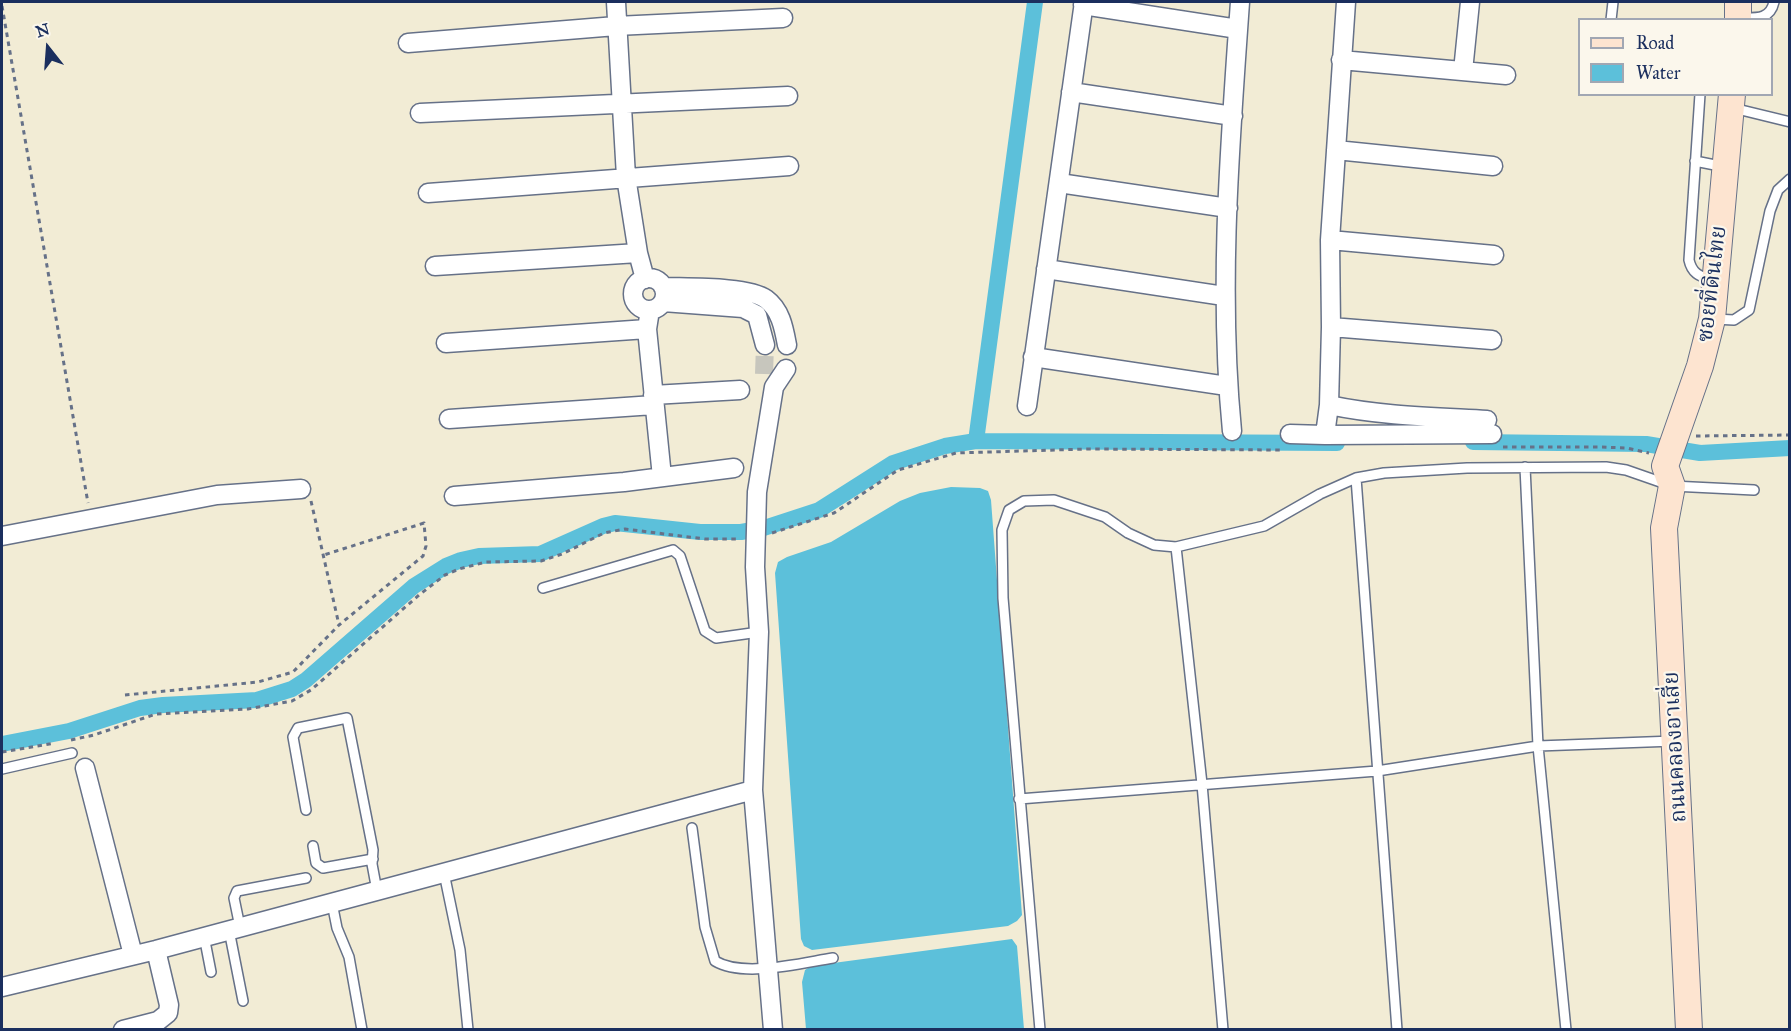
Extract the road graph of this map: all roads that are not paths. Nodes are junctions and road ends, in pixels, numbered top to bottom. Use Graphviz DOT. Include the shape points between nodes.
graph roads {
  1 [pos="616,2"];
  2 [pos="1240,2"];
  3 [pos="1346,2"];
  4 [pos="1470,2"];
  5 [pos="1613,2"];
  6 [pos="1774,2"];
  7 [pos="1083,3"];
  8 [pos="1738,13"];
  9 [pos="783,18"];
  10 [pos="1611,18"];
  11 [pos="616,26"];
  12 [pos="1238,29"];
  13 [pos="408,43"];
  14 [pos="1341,60"];
  15 [pos="1463,71"];
  16 [pos="1506,75"];
  17 [pos="1071,92"];
  18 [pos="788,96"];
  19 [pos="1700,96"];
  20 [pos="1731,101"];
  21 [pos="622,104"];
  22 [pos="420,113"];
  23 [pos="1233,117"];
  24 [pos="1790,122"];
  25 [pos="1336,150"];
  26 [pos="1695,161"];
  27 [pos="789,166"];
  28 [pos="1493,166"];
  29 [pos="1725,167"];
  30 [pos="626,177"];
  31 [pos="1790,179"];
  32 [pos="1059,183"];
  33 [pos="428,193"];
  34 [pos="1228,207"];
  35 [pos="1330,240"];
  36 [pos="638,254"];
  37 [pos="1494,255"];
  38 [pos="435,266"];
  39 [pos="1046,269"];
  40 [pos="645,279"];
  41 [pos="1716,282"];
  42 [pos="1224,296"];
  43 [pos="659,299"];
  44 [pos="1712,319"];
  45 [pos="1331,327"];
  46 [pos="647,329"];
  47 [pos="1492,340"];
  48 [pos="446,343"];
  49 [pos="765,345"];
  50 [pos="787,345"];
  51 [pos="1033,357"];
  52 [pos="786,369"];
  53 [pos="1227,386"];
  54 [pos="740,390"];
  55 [pos="654,400"];
  56 [pos="1329,405"];
  57 [pos="1027,406"];
  58 [pos="449,419"];
  59 [pos="1232,431"];
  60 [pos="1324,435"];
  61 [pos="1287,442"];
  62 [pos="1525,467"];
  63 [pos="734,468"];
  64 [pos="1668,475"];
  65 [pos="662,477"];
  66 [pos="1356,478"];
  67 [pos="301,489"];
  68 [pos="1754,490"];
  69 [pos="454,496"];
  70 [pos="2,536"];
  71 [pos="1176,548"];
  72 [pos="543,588"];
  73 [pos="759,632"];
  74 [pos="1676,741"];
  75 [pos="1538,746"];
  76 [pos="72,753"];
  77 [pos="85,768"];
  78 [pos="2,770"];
  79 [pos="1377,771"];
  80 [pos="1202,784"];
  81 [pos="753,790"];
  82 [pos="1019,799"];
  83 [pos="306,810"];
  84 [pos="692,828"];
  85 [pos="313,846"];
  86 [pos="373,859"];
  87 [pos="444,873"];
  88 [pos="306,878"];
  89 [pos="377,891"];
  90 [pos="332,903"];
  91 [pos="235,928"];
  92 [pos="204,936"];
  93 [pos="156,950"];
  94 [pos="134,955"];
  95 [pos="833,958"];
  96 [pos="768,967"];
  97 [pos="211,972"];
  98 [pos="2,987"];
  99 [pos="243,1001"];
  100 [pos="123,1029"];
  101 [pos="362,1029"];
  102 [pos="468,1029"];
  103 [pos="773,1029"];
  104 [pos="1040,1029"];
  105 [pos="1223,1029"];
  106 [pos="1397,1029"];
  107 [pos="1566,1029"];
  108 [pos="1689,1029"];
  1 -- 11 [label="street"];
  2 -- 12 [label="street"];
  3 -- 14 [label="street"];
  4 -- 15 [label="street"];
  5 -- 10 [label="lane"];
  6 -- 8 [label="lane" via="1773,9 1761,18"];
  7 -- 12 [label="street"];
  7 -- 17 [label="street"];
  9 -- 11 [label="street"];
  11 -- 13 [label="street"];
  11 -- 21 [label="street"];
  12 -- 23 [label="street"];
  14 -- 15 [label="street"];
  14 -- 25 [label="street"];
  15 -- 16 [label="street"];
  17 -- 23 [label="street"];
  17 -- 32 [label="street"];
  18 -- 21 [label="street"];
  19 -- 26 [label="lane"];
  20 -- 24 [label="lane"];
  20 -- 29 [label="street, ซอยที่ดินไทย"];
  21 -- 22 [label="street"];
  21 -- 30 [label="street"];
  23 -- 34 [label="street"];
  25 -- 28 [label="street"];
  25 -- 35 [label="street"];
  26 -- 29 [label="lane"];
  26 -- 41 [label="lane" via="1689,260 1698,275"];
  27 -- 30 [label="street"];
  29 -- 41 [label="street, ซอยที่ดินไทย"];
  30 -- 33 [label="street"];
  30 -- 36 [label="street"];
  31 -- 44 [label="lane" via="1778,190 1770,211 1749,310 1734,320"];
  32 -- 34 [label="street"];
  32 -- 39 [label="street"];
  34 -- 42 [label="street"];
  35 -- 37 [label="street"];
  35 -- 45 [label="street"];
  36 -- 38 [label="street"];
  36 -- 40 [label="street"];
  39 -- 42 [label="street"];
  39 -- 51 [label="street"];
  40 -- 43 [label="street" via="656,279"];
  40 -- 43 [label="street" via="634,289 634,299 640,307"];
  41 -- 44 [label="street, ซอยที่ดินไทย"];
  42 -- 53 [label="street"];
  43 -- 46 [label="street"];
  43 -- 49 [label="street" via="743,308 757,315"];
  43 -- 50 [label="street" via="738,291 766,299 782,320"];
  44 -- 64 [label="street, ซอยที่ดินไทย" via="1675,436"];
  45 -- 47 [label="street"];
  45 -- 56 [label="street"];
  46 -- 48 [label="street"];
  46 -- 55 [label="street"];
  51 -- 53 [label="street"];
  51 -- 57 [label="street"];
  52 -- 73 [label="street" via="769,380 756,492"];
  53 -- 59 [label="street"];
  54 -- 55 [label="street"];
  55 -- 58 [label="street"];
  55 -- 65 [label="street"];
  56 -- 60 [label="street"];
  56 -- 60 [label="street" via="1420,416 1494,434"];
  60 -- 61 [label="street"];
  62 -- 64 [label="lane" via="1606,467"];
  62 -- 66 [label="lane" via="1384,473"];
  62 -- 75 [label="lane"];
  63 -- 65 [label="street"];
  64 -- 68 [label="lane"];
  64 -- 74 [label="street, ถนนคลองอาเสี่ย" via="1664,528"];
  65 -- 69 [label="street"];
  66 -- 71 [label="lane" via="1264,526"];
  66 -- 79 [label="lane"];
  67 -- 70 [label="street" via="217,495"];
  71 -- 80 [label="lane"];
  71 -- 82 [label="lane" via="1154,545 1105,517 1054,500 1024,501 1009,510 1002,530 1004,598"];
  72 -- 73 [label="lane" via="674,550 680,556 709,635 716,638"];
  73 -- 81 [label="street"];
  74 -- 75 [label="lane"];
  74 -- 108 [label="street, ถนนคลองอาเสี่ย"];
  75 -- 79 [label="lane"];
  75 -- 107 [label="lane"];
  76 -- 78 [label="lane"];
  77 -- 94 [label="street"];
  79 -- 80 [label="lane"];
  79 -- 106 [label="lane"];
  80 -- 82 [label="lane"];
  80 -- 105 [label="lane"];
  81 -- 87 [label="street"];
  81 -- 96 [label="street"];
  82 -- 104 [label="lane"];
  83 -- 86 [label="lane" via="294,732 347,718"];
  84 -- 96 [label="lane" via="705,927 715,961 737,968"];
  85 -- 86 [label="lane" via="316,863 323,868"];
  86 -- 89 [label="lane"];
  87 -- 89 [label="street"];
  87 -- 102 [label="lane" via="460,950"];
  88 -- 91 [label="lane" via="237,891"];
  89 -- 90 [label="street"];
  90 -- 91 [label="street"];
  90 -- 101 [label="lane" via="349,957"];
  91 -- 92 [label="street"];
  91 -- 99 [label="lane"];
  92 -- 93 [label="street"];
  92 -- 97 [label="lane"];
  93 -- 94 [label="street"];
  93 -- 100 [label="street" via="168,1012 158,1021"];
  94 -- 98 [label="street"];
  95 -- 96 [label="lane"];
  96 -- 103 [label="street"];
}
